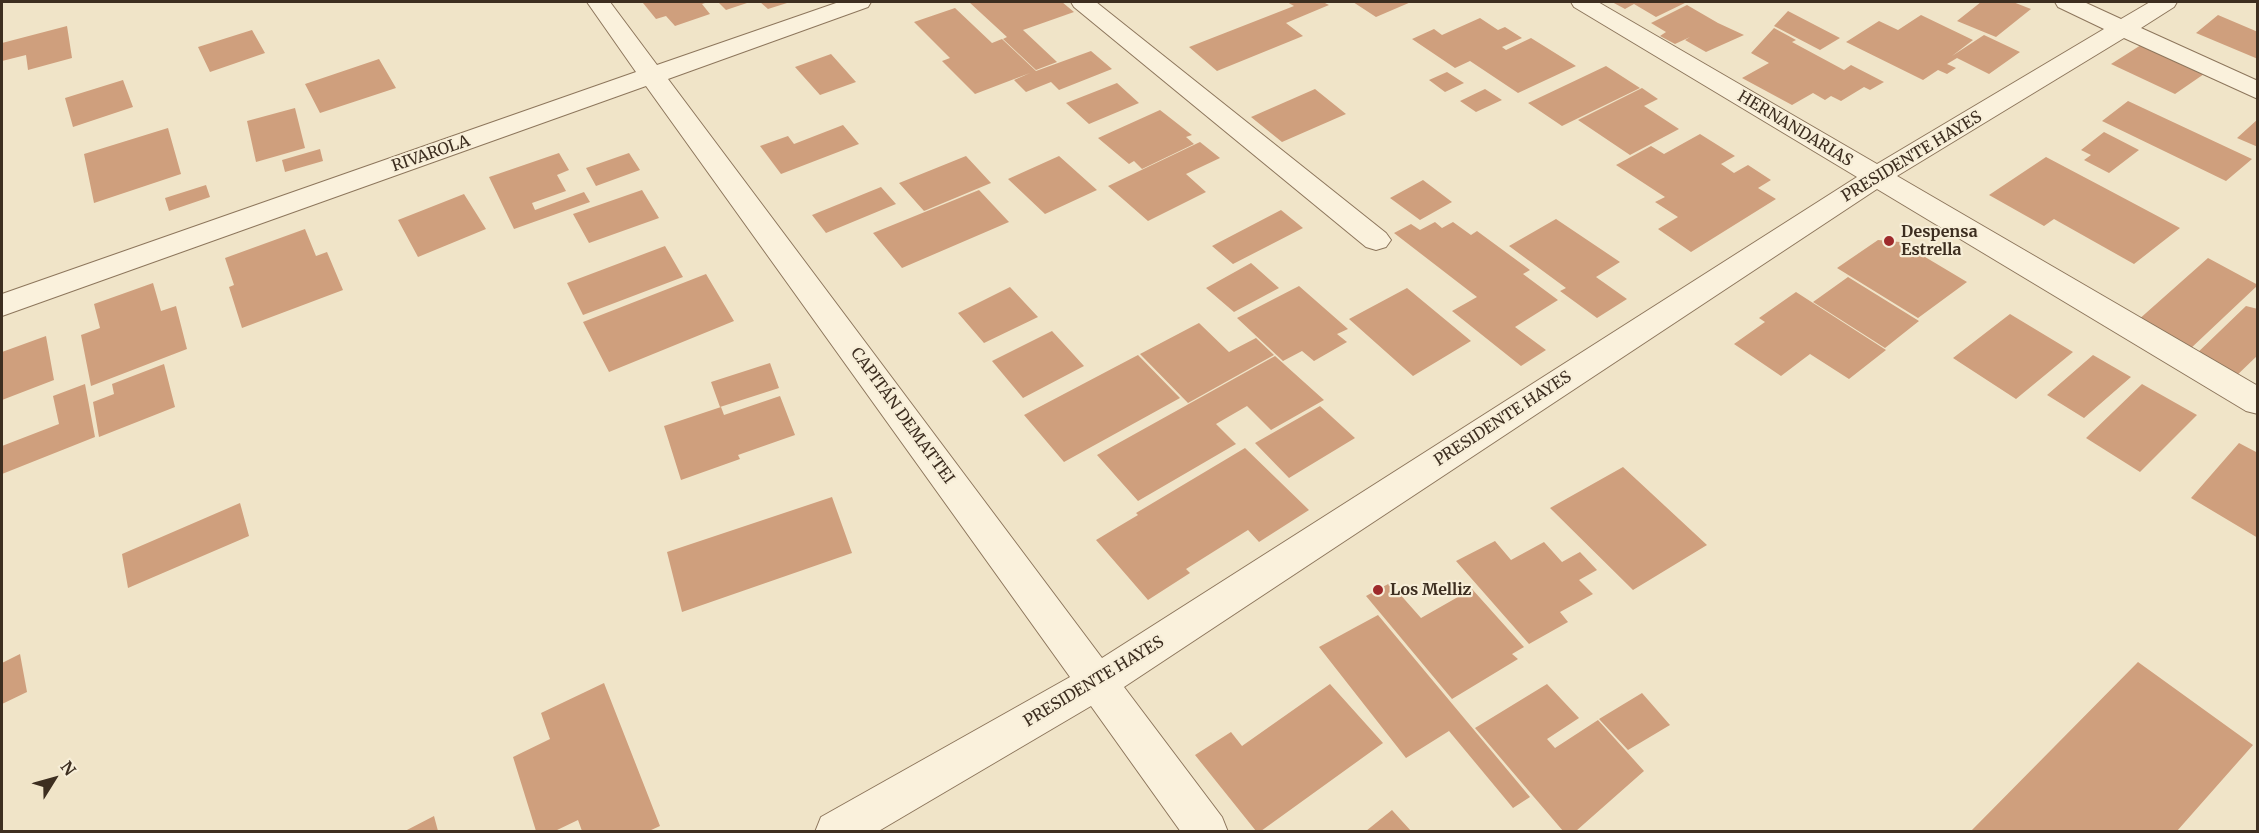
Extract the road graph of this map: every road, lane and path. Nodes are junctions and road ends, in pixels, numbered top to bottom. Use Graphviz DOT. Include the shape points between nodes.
graph roads {
  1 [pos="598,2"];
  2 [pos="860,2"];
  3 [pos="1082,2"];
  4 [pos="1582,2"];
  5 [pos="2066,2"];
  6 [pos="2166,2"];
  7 [pos="2125,29"];
  8 [pos="653,76"];
  9 [pos="2258,91"];
  10 [pos="1876,177"];
  11 [pos="1376,240"];
  12 [pos="2,305"];
  13 [pos="2258,402"];
  14 [pos="1098,682"];
  15 [pos="836,831"];
  16 [pos="1207,831"];
  1 -- 8 [label="street, CAPITÁN DEMATTEI"];
  2 -- 8 [label="street, RIVAROLA"];
  3 -- 11 [label="street"];
  4 -- 10 [label="street, HERNANDARIAS"];
  5 -- 7 [label="street"];
  6 -- 7 [label="street, PRESIDENTE HAYES"];
  7 -- 9 [label="street"];
  7 -- 10 [label="street, PRESIDENTE HAYES"];
  8 -- 12 [label="street, RIVAROLA"];
  8 -- 14 [label="street, CAPITÁN DEMATTEI"];
  10 -- 13 [label="street, HERNANDARIAS"];
  10 -- 14 [label="street, PRESIDENTE HAYES"];
  14 -- 15 [label="street, PRESIDENTE HAYES"];
  14 -- 16 [label="street, CAPITÁN DEMATTEI"];
}
